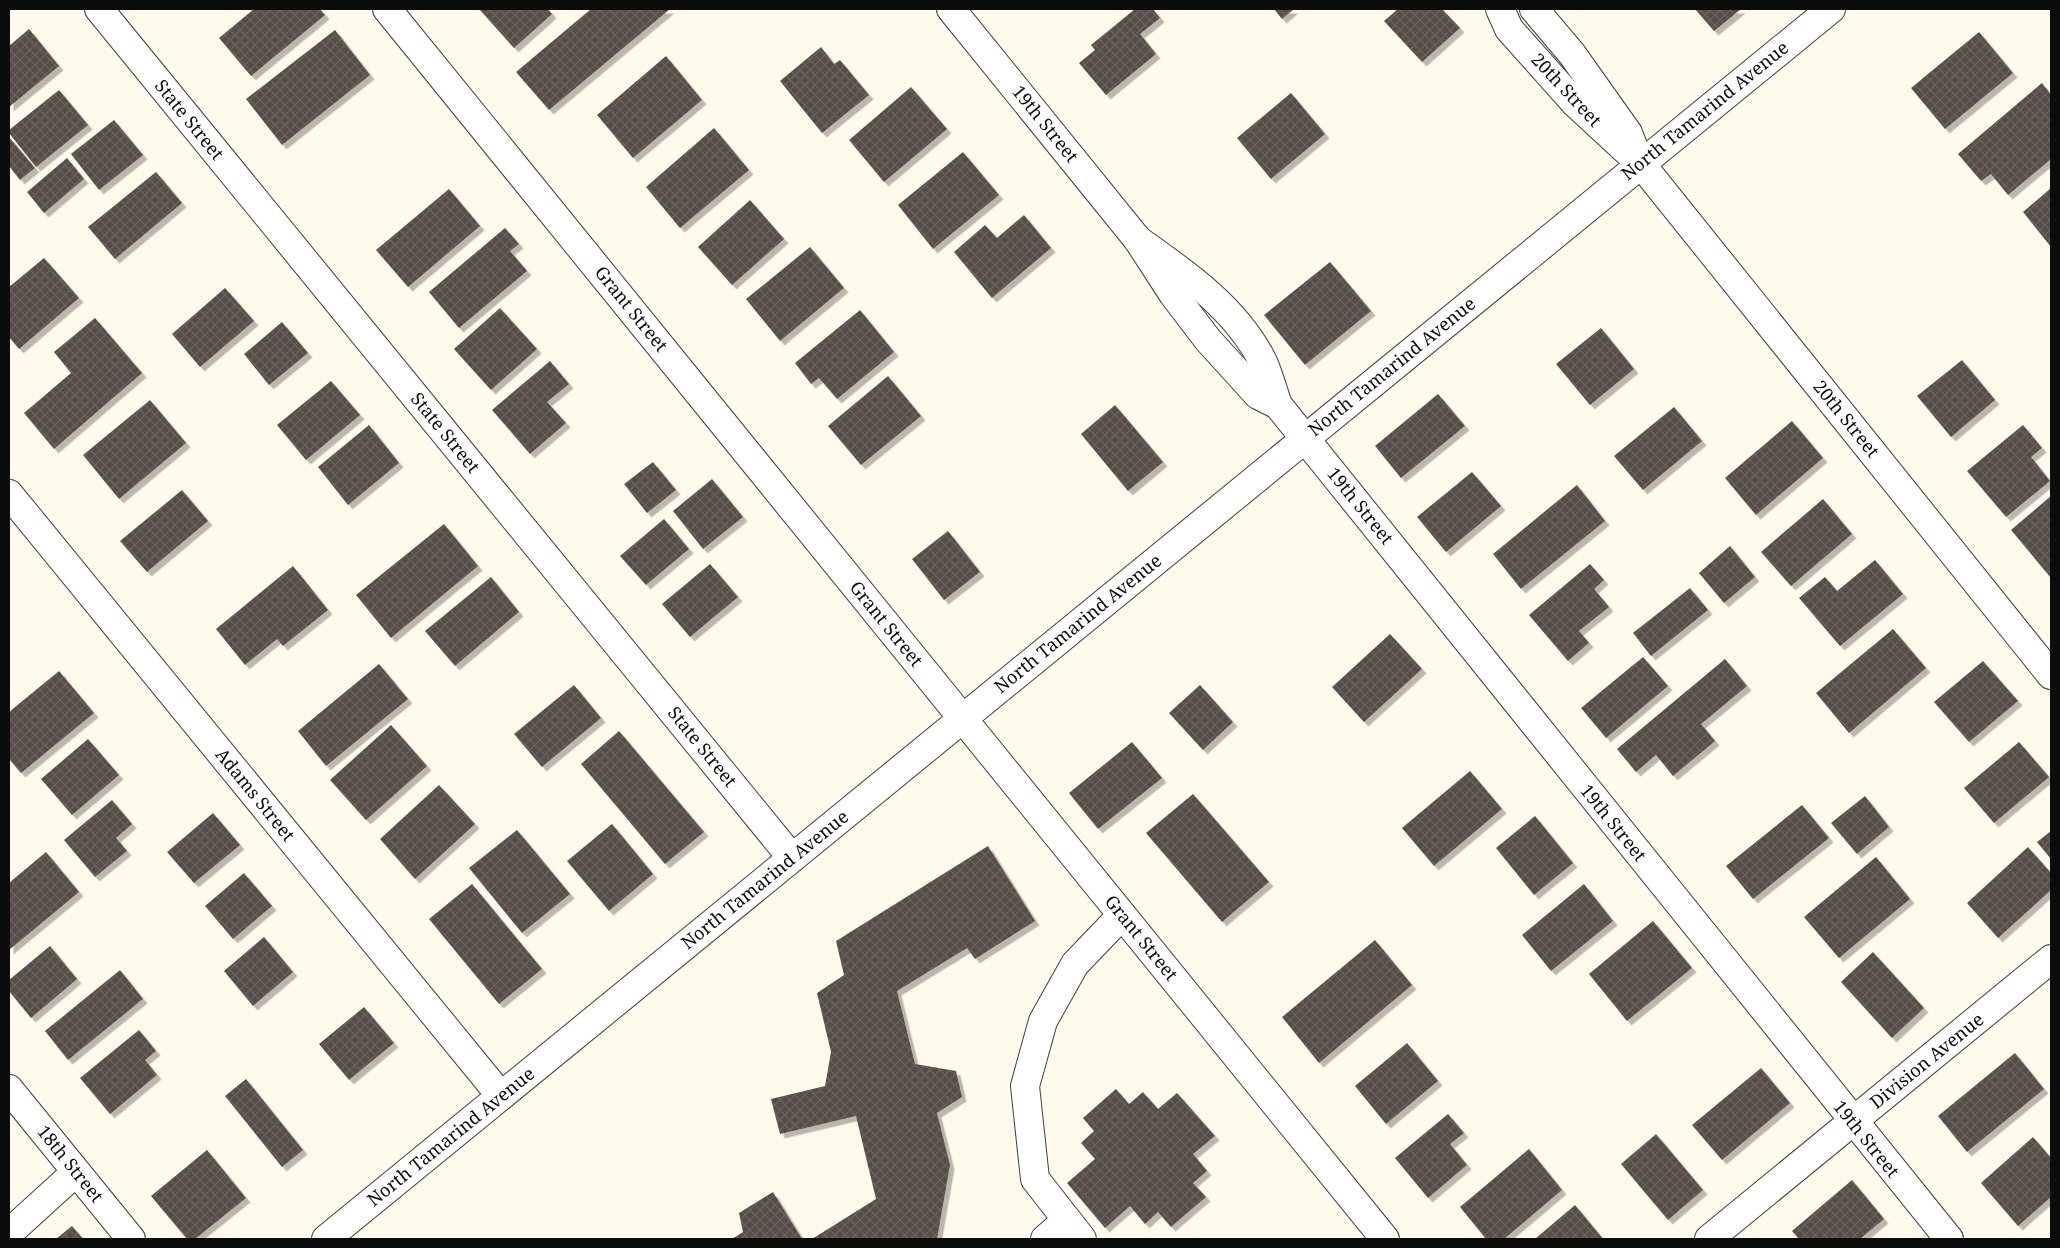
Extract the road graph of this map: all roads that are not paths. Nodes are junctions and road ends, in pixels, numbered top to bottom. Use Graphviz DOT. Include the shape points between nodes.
graph roads {
  1 [pos="99,9"];
  2 [pos="386,9"];
  3 [pos="951,9"];
  4 [pos="1500,9"];
  5 [pos="1534,9"];
  6 [pos="1831,9"];
  7 [pos="1641,164"];
  8 [pos="1305,438"];
  9 [pos="9,494"];
  10 [pos="2051,675"];
  11 [pos="962,718"];
  12 [pos="792,858"];
  13 [pos="1122,915"];
  14 [pos="2051,960"];
  15 [pos="9,1089"];
  16 [pos="501,1096"];
  17 [pos="1852,1122"];
  18 [pos="76,1172"];
  19 [pos="1075,1230"];
  20 [pos="9,1233"];
  21 [pos="1373,1235"];
  22 [pos="131,1239"];
  23 [pos="326,1239"];
  24 [pos="1045,1239"];
  25 [pos="1709,1239"];
  26 [pos="1949,1239"];
  1 -- 12 [label="street, State Street"];
  2 -- 11 [label="street, Grant Street"];
  3 -- 8 [label="street, 19th Street" via="1138,240 1191,276 1240,326 1263,362 1278,405"];
  4 -- 7 [label="street, 20th Street" via="1509,30 1568,95"];
  5 -- 7 [label="street, 20th Street" via="1578,62 1628,133"];
  6 -- 7 [label="street, North Tamarind Avenue"];
  7 -- 8 [label="street, North Tamarind Avenue"];
  7 -- 10 [label="street, 20th Street"];
  8 -- 11 [label="street, North Tamarind Avenue"];
  8 -- 17 [label="street, 19th Street"];
  9 -- 16 [label="street, Adams Street"];
  11 -- 12 [label="street, North Tamarind Avenue"];
  11 -- 13 [label="street, Grant Street"];
  12 -- 16 [label="street, North Tamarind Avenue"];
  13 -- 19 [label="street" via="1070,972 1043,1021 1025,1086 1035,1179"];
  13 -- 21 [label="street, Grant Street"];
  14 -- 17 [label="street, Division Avenue"];
  15 -- 18 [label="street, 18th Street"];
  16 -- 23 [label="street, North Tamarind Avenue"];
  17 -- 25 [label="street, Division Avenue"];
  17 -- 26 [label="street, 19th Street"];
  18 -- 20 [label="street"];
  18 -- 22 [label="street, 18th Street"];
  19 -- 24 [label="street"];
}
